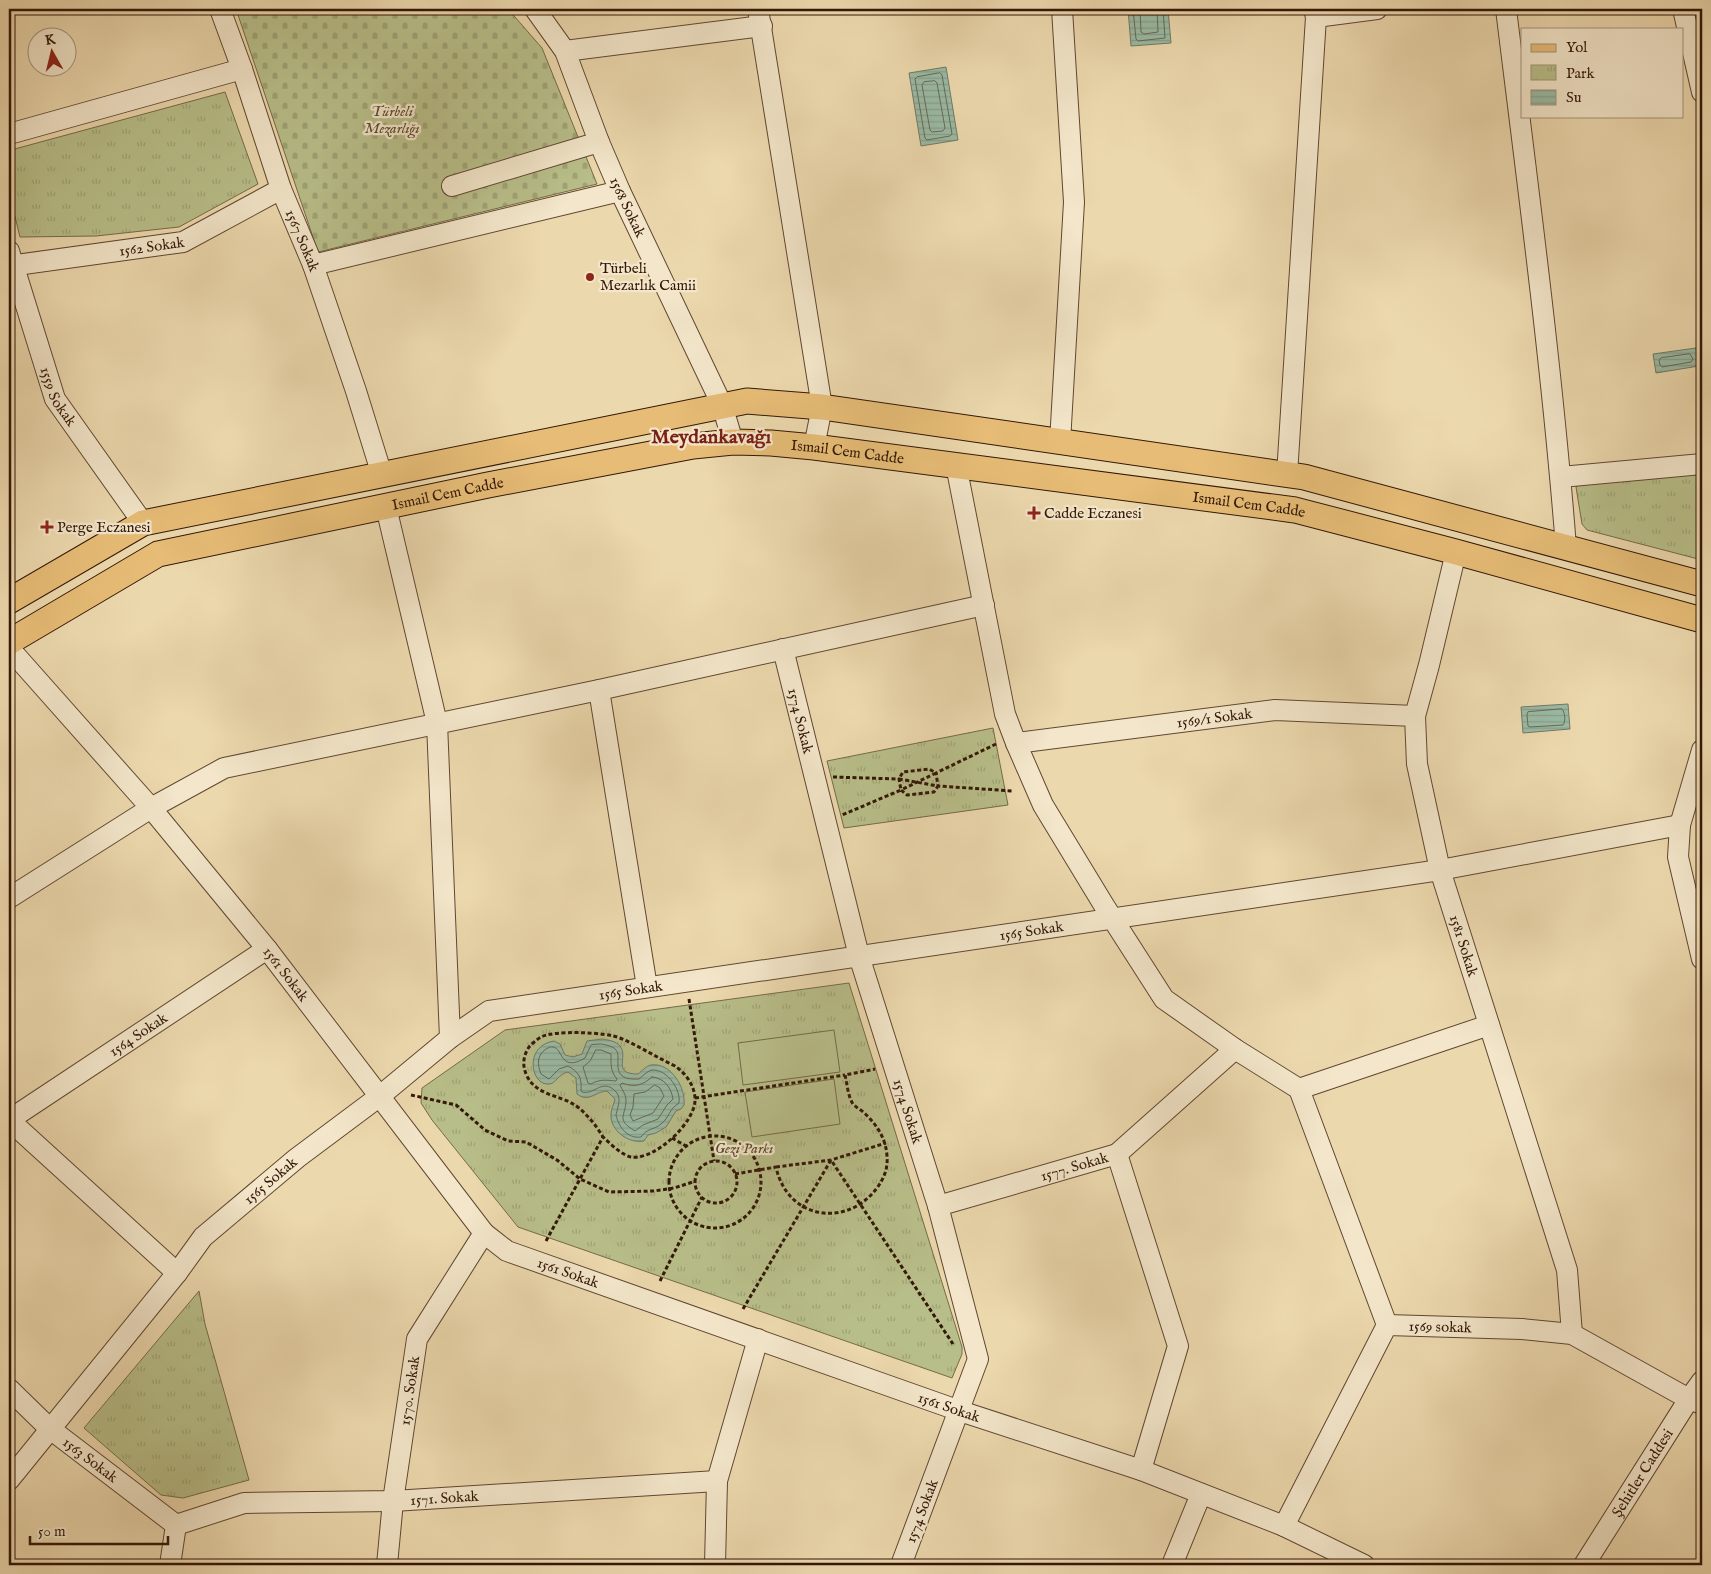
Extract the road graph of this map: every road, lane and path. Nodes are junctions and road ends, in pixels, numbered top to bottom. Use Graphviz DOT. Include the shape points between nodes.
graph roads {
  1 [pos="220,9"];
  2 [pos="535,9"];
  3 [pos="1062,9"];
  4 [pos="1377,9"];
  5 [pos="1506,9"];
  6 [pos="1683,9"];
  7 [pos="1315,13"];
  8 [pos="760,17"];
  9 [pos="566,51"];
  10 [pos="242,69"];
  11 [pos="1702,92"];
  12 [pos="9,134"];
  13 [pos="599,142"];
  14 [pos="452,186"];
  15 [pos="282,189"];
  16 [pos="620,190"];
  17 [pos="10,261"];
  18 [pos="313,266"];
  19 [pos="722,405"];
  20 [pos="822,407"];
  21 [pos="733,442"];
  22 [pos="1060,442"];
  23 [pos="814,447"];
  24 [pos="1702,464"];
  25 [pos="956,465"];
  26 [pos="382,475"];
  27 [pos="1287,475"];
  28 [pos="1561,477"];
  29 [pos="386,507"];
  30 [pos="143,523"];
  31 [pos="1566,547"];
  32 [pos="1456,552"];
  33 [pos="1702,584"];
  34 [pos="9,601"];
  35 [pos="984,605"];
  36 [pos="1702,620"];
  37 [pos="9,642"];
  38 [pos="9,648"];
  39 [pos="783,649"];
  40 [pos="599,690"];
  41 [pos="1415,716"];
  42 [pos="437,723"];
  43 [pos="1007,743"];
  44 [pos="1702,750"];
  45 [pos="936,773"];
  46 [pos="828,777"];
  47 [pos="899,779"];
  48 [pos="918,781"];
  49 [pos="938,786"];
  50 [pos="901,790"];
  51 [pos="1013,791"];
  52 [pos="151,808"];
  53 [pos="837,817"];
  54 [pos="1680,825"];
  55 [pos="1440,870"];
  56 [pos="9,898"];
  57 [pos="1697,912"];
  58 [pos="1113,920"];
  59 [pos="267,949"];
  60 [pos="859,956"];
  61 [pos="1702,959"];
  62 [pos="647,987"];
  63 [pos="689,998"];
  64 [pos="1489,1025"];
  65 [pos="450,1038"];
  66 [pos="1235,1050"];
  67 [pos="880,1068"];
  68 [pos="845,1075"];
  69 [pos="1299,1089"];
  70 [pos="411,1095"];
  71 [pos="380,1096"];
  72 [pos="705,1096"];
  73 [pos="695,1098"];
  74 [pos="9,1120"];
  75 [pos="603,1136"];
  76 [pos="710,1137"];
  77 [pos="672,1138"];
  78 [pos="886,1143"];
  79 [pos="686,1146"];
  80 [pos="1117,1154"];
  81 [pos="831,1160"];
  82 [pos="714,1161"];
  83 [pos="776,1168"];
  84 [pos="760,1170"];
  85 [pos="736,1174"];
  86 [pos="580,1179"];
  87 [pos="696,1181"];
  88 [pos="669,1189"];
  89 [pos="702,1197"];
  90 [pos="861,1204"];
  91 [pos="938,1206"];
  92 [pos="803,1207"];
  93 [pos="691,1222"];
  94 [pos="484,1233"];
  95 [pos="546,1241"];
  96 [pos="177,1273"];
  97 [pos="660,1281"];
  98 [pos="743,1309"];
  99 [pos="1387,1325"];
  100 [pos="1572,1334"];
  101 [pos="758,1339"];
  102 [pos="958,1352"];
  103 [pos="1702,1382"];
  104 [pos="9,1389"];
  105 [pos="1696,1401"];
  106 [pos="960,1411"];
  107 [pos="49,1428"];
  108 [pos="1140,1470"];
  109 [pos="9,1480"];
  110 [pos="717,1482"];
  111 [pos="1201,1494"];
  112 [pos="393,1500"];
  113 [pos="176,1526"];
  114 [pos="1284,1526"];
  115 [pos="170,1565"];
  116 [pos="387,1565"];
  117 [pos="715,1565"];
  118 [pos="901,1565"];
  119 [pos="1172,1565"];
  120 [pos="1364,1565"];
  121 [pos="1584,1565"];
  1 -- 10 [label="street, 1567 Sokak"];
  2 -- 9 [label="street, 1568 Sokak"];
  3 -- 22 [label="street" via="1074,202"];
  4 -- 7 [label="street"];
  5 -- 28 [label="street"];
  6 -- 11 [label="street"];
  7 -- 27 [label="street"];
  8 -- 9 [label="street"];
  8 -- 20 [label="street"];
  9 -- 13 [label="street, 1568 Sokak"];
  10 -- 12 [label="street"];
  10 -- 15 [label="street, 1567 Sokak"];
  13 -- 14 [label="street"];
  13 -- 16 [label="street, 1568 Sokak"];
  15 -- 17 [label="street, 1562 Sokak" via="183,242"];
  15 -- 18 [label="street, 1567 Sokak"];
  16 -- 18 [label="street"];
  16 -- 19 [label="street, 1568 Sokak"];
  17 -- 30 [label="street, 1559 Sokak" via="55,399"];
  18 -- 26 [label="street, 1567 Sokak"];
  19 -- 20 [label="main road" via="747,401"];
  19 -- 21 [label="street, 1568 Sokak"];
  19 -- 26 [label="main road"];
  20 -- 22 [label="main road"];
  20 -- 23 [label="street"];
  21 -- 23 [label="main road, Ismail Cem Cadde"];
  21 -- 29 [label="main road, Ismail Cem Cadde" via="683,448"];
  22 -- 27 [label="main road"];
  23 -- 25 [label="main road, Ismail Cem Cadde"];
  24 -- 28 [label="street"];
  25 -- 32 [label="main road, Ismail Cem Cadde" via="1295,510"];
  25 -- 35 [label="street"];
  26 -- 30 [label="main road"];
  27 -- 31 [label="main road"];
  28 -- 31 [label="street"];
  29 -- 37 [label="main road, Ismail Cem Cadde" via="158,554"];
  29 -- 42 [label="street"];
  30 -- 34 [label="main road"];
  31 -- 33 [label="main road"];
  32 -- 36 [label="main road, Ismail Cem Cadde"];
  32 -- 41 [label="street, 1581 Sokak"];
  35 -- 39 [label="street"];
  35 -- 43 [label="street" via="1005,714"];
  38 -- 52 [label="street, 1561 Sokak"];
  39 -- 40 [label="street"];
  39 -- 60 [label="street, 1574 Sokak"];
  40 -- 42 [label="street"];
  40 -- 62 [label="street"];
  41 -- 43 [label="street, 1569/1 Sokak" via="1275,710"];
  41 -- 55 [label="street, 1581 Sokak" via="1417,764"];
  42 -- 52 [label="street" via="224,768"];
  42 -- 65 [label="street"];
  43 -- 45 [label="path"];
  43 -- 58 [label="street"];
  44 -- 54 [label="street"];
  45 -- 47 [label="path" via="929,769 903,772"];
  45 -- 48 [label="path"];
  45 -- 49 [label="path"];
  46 -- 47 [label="path"];
  47 -- 48 [label="path"];
  47 -- 50 [label="path"];
  48 -- 49 [label="path"];
  48 -- 50 [label="path"];
  49 -- 50 [label="path" via="934,792 907,795"];
  49 -- 51 [label="path"];
  50 -- 53 [label="path"];
  52 -- 56 [label="street"];
  52 -- 59 [label="street, 1561 Sokak"];
  54 -- 55 [label="street, 1565 Sokak"];
  54 -- 57 [label="street" via="1678,857"];
  55 -- 58 [label="street, 1565 Sokak"];
  55 -- 64 [label="street, 1581 Sokak"];
  57 -- 61 [label="street"];
  58 -- 60 [label="street, 1565 Sokak"];
  58 -- 66 [label="street" via="1164,999"];
  59 -- 71 [label="street, 1561 Sokak"];
  59 -- 74 [label="street, 1564 Sokak"];
  60 -- 62 [label="street, 1565 Sokak"];
  60 -- 91 [label="street, 1574 Sokak"];
  62 -- 65 [label="street, 1565 Sokak" via="489,1012"];
  63 -- 72 [label="path"];
  64 -- 69 [label="street"];
  64 -- 100 [label="street, 1581 Sokak" via="1567,1270"];
  65 -- 71 [label="street, 1565 Sokak"];
  66 -- 69 [label="street"];
  66 -- 80 [label="street, 1577. Sokak"];
  67 -- 68 [label="path"];
  68 -- 72 [label="path"];
  68 -- 78 [label="path" via="854,1105 870,1118"];
  69 -- 99 [label="street"];
  70 -- 86 [label="path" via="456,1105 485,1130 508,1141 526,1142 540,1149"];
  71 -- 94 [label="street, 1561 Sokak"];
  71 -- 96 [label="street, 1565 Sokak" via="297,1158 203,1237"];
  72 -- 73 [label="path"];
  72 -- 76 [label="path"];
  73 -- 75 [label="path" via="683,1072 619,1038 587,1033 542,1036 524,1054 527,1077 548,1094 567,1100 582,1111"];
  73 -- 77 [label="path" via="687,1122"];
  74 -- 96 [label="street"];
  75 -- 77 [label="path" via="631,1157 647,1154"];
  75 -- 86 [label="path"];
  76 -- 79 [label="path"];
  76 -- 82 [label="path"];
  76 -- 84 [label="path" via="729,1138 743,1146 754,1157"];
  77 -- 79 [label="path"];
  78 -- 81 [label="path"];
  78 -- 90 [label="path" via="885,1177"];
  79 -- 88 [label="path" via="670,1171"];
  80 -- 91 [label="street, 1577. Sokak"];
  80 -- 108 [label="street" via="1178,1346"];
  81 -- 83 [label="path"];
  81 -- 90 [label="path"];
  81 -- 92 [label="path"];
  82 -- 85 [label="path" via="727,1164"];
  82 -- 87 [label="path" via="702,1166"];
  83 -- 84 [label="path"];
  83 -- 92 [label="path" via="784,1190"];
  84 -- 85 [label="path"];
  84 -- 93 [label="path" via="761,1187 757,1202 748,1215 735,1224 720,1228 704,1228"];
  85 -- 89 [label="path" via="736,1188 728,1199 714,1203"];
  86 -- 88 [label="path" via="609,1192"];
  86 -- 95 [label="path"];
  87 -- 88 [label="path"];
  87 -- 89 [label="path"];
  88 -- 93 [label="path" via="679,1212"];
  89 -- 93 [label="path"];
  90 -- 92 [label="path" via="826,1214"];
  90 -- 102 [label="path"];
  91 -- 106 [label="street, 1574 Sokak" via="978,1359"];
  92 -- 98 [label="path"];
  93 -- 97 [label="path"];
  94 -- 101 [label="street, 1561 Sokak" via="507,1251"];
  94 -- 112 [label="street, 1570. Sokak" via="417,1339"];
  96 -- 107 [label="street, 1565 Sokak"];
  99 -- 100 [label="street, 1569 sokak" via="1522,1329"];
  99 -- 114 [label="street, 1569 sokak"];
  100 -- 105 [label="street, 1569 sokak"];
  101 -- 106 [label="street, 1561 Sokak"];
  101 -- 110 [label="street"];
  103 -- 105 [label="street, Şehitler Caddesi"];
  104 -- 107 [label="street, 1563 Sokak"];
  105 -- 121 [label="street, Şehitler Caddesi"];
  106 -- 108 [label="street, 1561 Sokak"];
  106 -- 118 [label="street, 1574 Sokak"];
  107 -- 109 [label="street, 1565 Sokak"];
  107 -- 113 [label="street, 1563 Sokak"];
  108 -- 111 [label="street, 1561 Sokak"];
  110 -- 112 [label="street, 1571. Sokak"];
  110 -- 117 [label="street"];
  111 -- 114 [label="street, 1561 Sokak"];
  111 -- 119 [label="street"];
  112 -- 113 [label="street, 1571. Sokak" via="244,1503"];
  112 -- 116 [label="street, 1570. Sokak"];
  113 -- 115 [label="street"];
  114 -- 120 [label="street, 1561 Sokak"];
}
